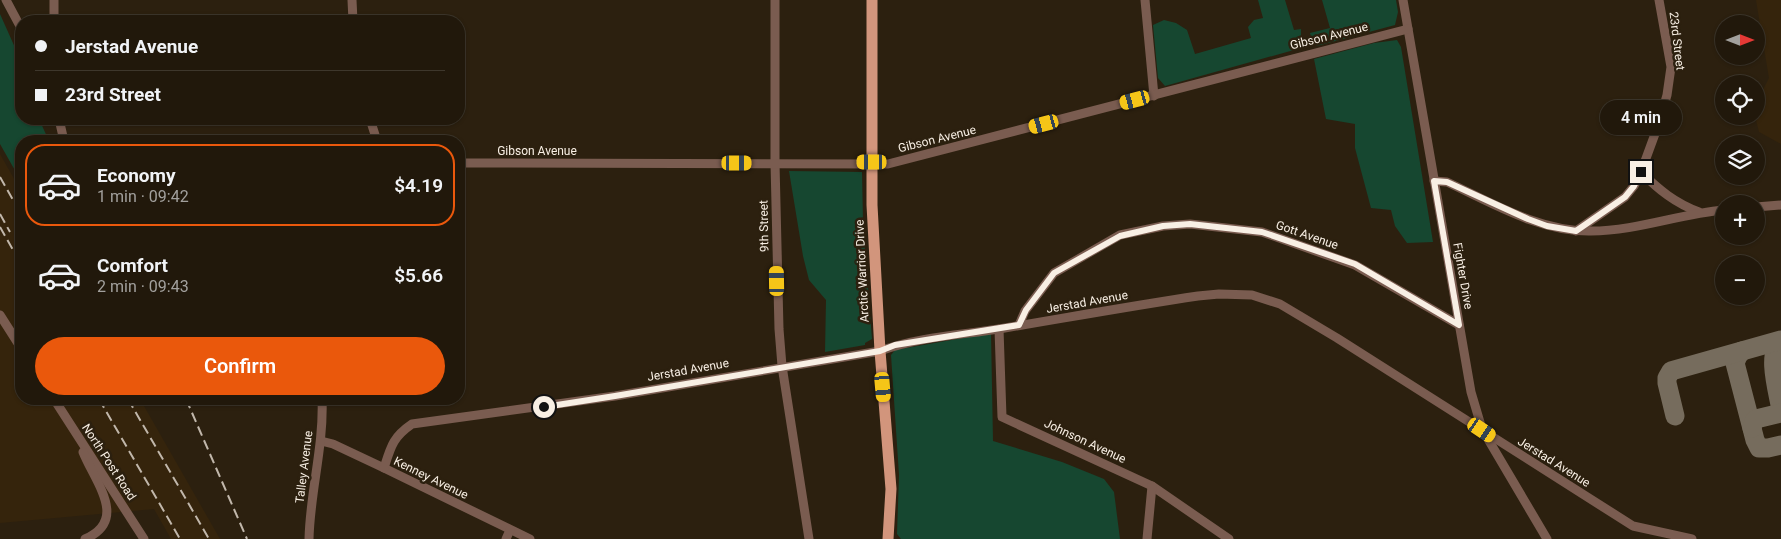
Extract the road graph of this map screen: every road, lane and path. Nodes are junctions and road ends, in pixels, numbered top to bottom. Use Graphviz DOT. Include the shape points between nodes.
graph roads {
  1 [pos="6,0"];
  2 [pos="54,0"];
  3 [pos="352,0"];
  4 [pos="775,0"];
  5 [pos="872,0"];
  6 [pos="1145,0"];
  7 [pos="1403,0"];
  8 [pos="1659,0"];
  9 [pos="54,15"];
  10 [pos="352,15"];
  11 [pos="15,17"];
  12 [pos="1408,29"];
  13 [pos="1154,96"];
  14 [pos="872,162"];
  15 [pos="465,163"];
  16 [pos="775,163"];
  17 [pos="1641,172"];
  18 [pos="1434,181"];
  19 [pos="1781,205"];
  20 [pos="1765,206"];
  21 [pos="1715,211"];
  22 [pos="1699,212"];
  23 [pos="1576,231"];
  24 [pos="1,320"];
  25 [pos="1019,325"];
  26 [pos="1459,325"];
  27 [pos="999,329"];
  28 [pos="15,340"];
  29 [pos="880,351"];
  30 [pos="782,366"];
  31 [pos="58,405"];
  32 [pos="322,405"];
  33 [pos="1482,430"];
  34 [pos="76,433"];
  35 [pos="321,441"];
  36 [pos="384,468"];
  37 [pos="1152,486"];
  38 [pos="510,530"];
  39 [pos="85,539"];
  40 [pos="144,539"];
  41 [pos="309,539"];
  42 [pos="506,539"];
  43 [pos="530,539"];
  44 [pos="809,539"];
  45 [pos="888,539"];
  46 [pos="1146,539"];
  47 [pos="1229,539"];
  48 [pos="1548,539"];
  49 [pos="1692,539"];
  1 -- 11 [label="street"];
  2 -- 9 [label="street"];
  3 -- 10 [label="street"];
  4 -- 16 [label="street, 9th Street"];
  5 -- 14 [label="main road, Arctic Warrior Drive"];
  6 -- 13 [label="street"];
  7 -- 12 [label="street, Fighter Drive"];
  8 -- 17 [label="street, 23rd Street" via="1671,67 1667,95"];
  12 -- 13 [label="street, Gibson Avenue"];
  12 -- 18 [label="street, Fighter Drive"];
  13 -- 14 [label="street, Gibson Avenue" via="904,161"];
  14 -- 16 [label="street, Gibson Avenue"];
  14 -- 29 [label="main road, Arctic Warrior Drive"];
  15 -- 16 [label="street, Gibson Avenue"];
  16 -- 30 [label="street, 9th Street"];
  17 -- 22 [label="street" via="1679,204"];
  17 -- 23 [label="street, 23rd Street" via="1625,197"];
  18 -- 23 [label="street" via="1447,182 1547,226"];
  18 -- 26 [label="street, Fighter Drive"];
  19 -- 20 [label="street"];
  21 -- 22 [label="street"];
  22 -- 23 [label="street" via="1607,230"];
  24 -- 28 [label="street"];
  25 -- 26 [label="street, Gott Avenue" via="1026,310 1054,273 1120,236 1163,226 1190,224 1262,232 1355,264"];
  25 -- 27 [label="street, Jerstad Avenue"];
  25 -- 33 [label="street, Jerstad Avenue" via="1198,296 1252,295 1280,304"];
  26 -- 33 [label="street, Fighter Drive" via="1471,392"];
  27 -- 29 [label="street, Jerstad Avenue" via="895,345"];
  27 -- 37 [label="street, Johnson Avenue" via="1002,417"];
  29 -- 30 [label="street, Jerstad Avenue"];
  29 -- 45 [label="main road, Arctic Warrior Drive" via="891,488"];
  30 -- 36 [label="street, Jerstad Avenue" via="615,396 412,424 392,441"];
  30 -- 44 [label="street, 9th Street"];
  31 -- 34 [label="street, North Post Road"];
  32 -- 35 [label="street, Talley Avenue"];
  33 -- 48 [label="street, Fighter Drive"];
  33 -- 49 [label="street, Jerstad Avenue" via="1633,526"];
  34 -- 39 [label="street" via="106,500 108,512 102,530"];
  34 -- 40 [label="street, North Post Road"];
  35 -- 36 [label="street, Kenney Avenue"];
  35 -- 41 [label="street, Talley Avenue"];
  36 -- 38 [label="street, Kenney Avenue"];
  37 -- 46 [label="street"];
  37 -- 47 [label="street, Johnson Avenue"];
  38 -- 42 [label="street"];
  38 -- 43 [label="street, Kenney Avenue"];
}
